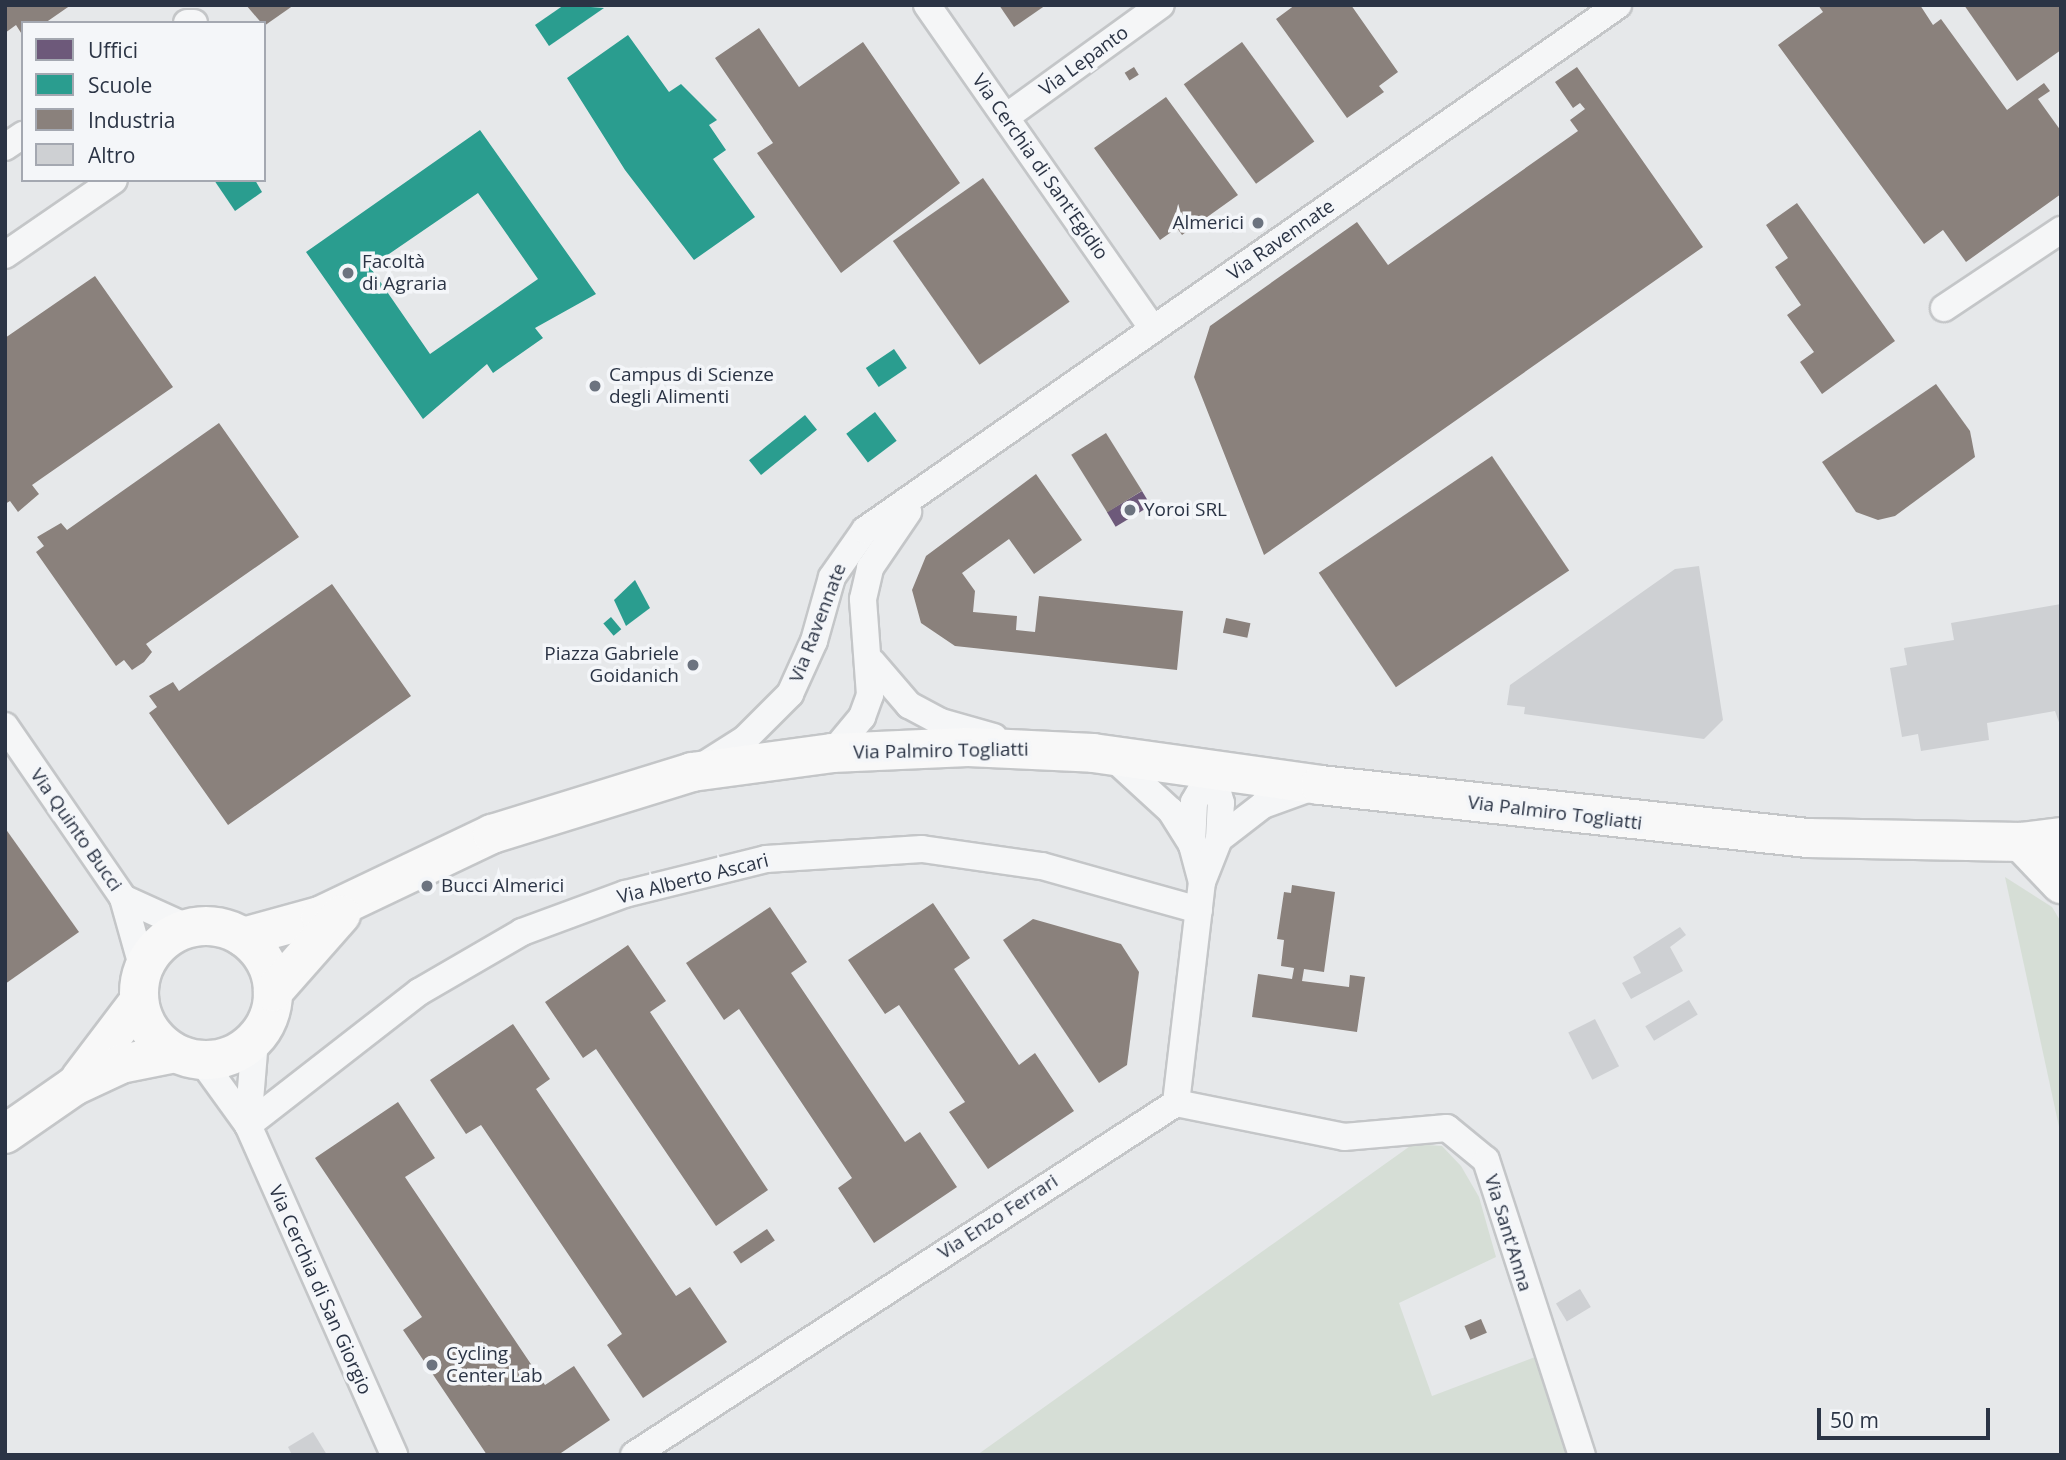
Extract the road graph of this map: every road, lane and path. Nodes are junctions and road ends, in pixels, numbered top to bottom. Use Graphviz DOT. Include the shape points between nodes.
graph roads {
  1 [pos="928,5"];
  2 [pos="1161,5"];
  3 [pos="1618,5"];
  4 [pos="1006,117"];
  5 [pos="21,136"];
  6 [pos="5,147"];
  7 [pos="111,182"];
  8 [pos="2061,230"];
  9 [pos="5,255"];
  10 [pos="1944,308"];
  11 [pos="1153,329"];
  12 [pos="944,476"];
  13 [pos="872,662"];
  14 [pos="5,726"];
  15 [pos="831,753"];
  16 [pos="1101,754"];
  17 [pos="1212,771"];
  18 [pos="692,772"];
  19 [pos="1320,785"];
  20 [pos="2061,837"];
  21 [pos="1219,839"];
  22 [pos="2021,842"];
  23 [pos="1192,845"];
  24 [pos="1202,882"];
  25 [pos="2061,884"];
  26 [pos="362,896"];
  27 [pos="123,898"];
  28 [pos="1199,910"];
  29 [pos="188,928"];
  30 [pos="243,937"];
  31 [pos="141,985"];
  32 [pos="273,992"];
  33 [pos="255,1039"];
  34 [pos="188,1056"];
  35 [pos="74,1086"];
  36 [pos="1176,1103"];
  37 [pos="248,1125"];
  38 [pos="5,1134"];
  39 [pos="394,1455"];
  40 [pos="634,1455"];
  41 [pos="1582,1455"];
  1 -- 4 [label="street, Via Cerchia di Sant'Egidio"];
  2 -- 4 [label="street, Via Lepanto"];
  3 -- 11 [label="street, Via Ravennate"];
  4 -- 11 [label="street, Via Cerchia di Sant'Egidio"];
  5 -- 6 [label="street"];
  7 -- 9 [label="street"];
  8 -- 10 [label="street"];
  11 -- 12 [label="street, Via Ravennate"];
  12 -- 13 [label="street, Via Ravennate" via="890,530 870,568 863,599"];
  12 -- 18 [label="street, Via Ravennate" via="865,530 832,577 790,694 745,739"];
  13 -- 15 [label="street, Via Ravennate" via="862,717"];
  13 -- 16 [label="street, Via Palmiro Togliatti" via="909,705 941,722 1012,742"];
  14 -- 27 [label="street, Via Quinto Bucci"];
  15 -- 16 [label="main road, Via Palmiro Togliatti" via="968,747"];
  15 -- 18 [label="main road, Via Ravennate"];
  16 -- 17 [label="main road, Via Palmiro Togliatti"];
  16 -- 23 [label="street" via="1171,811"];
  17 -- 19 [label="main road, Via Palmiro Togliatti"];
  17 -- 21 [label="street" via="1221,803"];
  17 -- 23 [label="street" via="1194,802"];
  18 -- 26 [label="main road, Via Ravennate" via="492,834"];
  19 -- 21 [label="street" via="1263,805"];
  19 -- 22 [label="main road, Via Palmiro Togliatti" via="1808,838"];
  20 -- 22 [label="main road, Via Palmiro Togliatti"];
  21 -- 24 [label="street"];
  22 -- 25 [label="main road"];
  23 -- 24 [label="street"];
  24 -- 28 [label="street"];
  26 -- 30 [label="main road, Via Ravennate" via="283,930"];
  26 -- 32 [label="main road, Via Ravennate" via="304,950"];
  27 -- 29 [label="street, Via Quinto Bucci"];
  27 -- 31 [label="street, Via Quinto Bucci"];
  28 -- 36 [label="street"];
  28 -- 37 [label="street, Via Alberto Ascari" via="1042,866 922,849 766,859 625,894 522,932 419,992"];
  29 -- 30 [label="main road" via="226,929"];
  29 -- 31 [label="main road" via="161,943"];
  30 -- 32 [label="main road" via="259,952"];
  31 -- 34 [label="main road" via="151,1031"];
  31 -- 35 [label="main road"];
  32 -- 33 [label="main road"];
  33 -- 34 [label="main road" via="230,1055"];
  33 -- 37 [label="street, Via Cerchia di San Giorgio"];
  34 -- 35 [label="main road" via="121,1064"];
  34 -- 37 [label="street, Via Cerchia di San Giorgio"];
  35 -- 38 [label="main road"];
  36 -- 40 [label="street, Via Enzo Ferrari"];
  36 -- 41 [label="street, Via Sant'Anna" via="1344,1137 1447,1128 1486,1160"];
  37 -- 39 [label="street, Via Cerchia di San Giorgio"];
}
